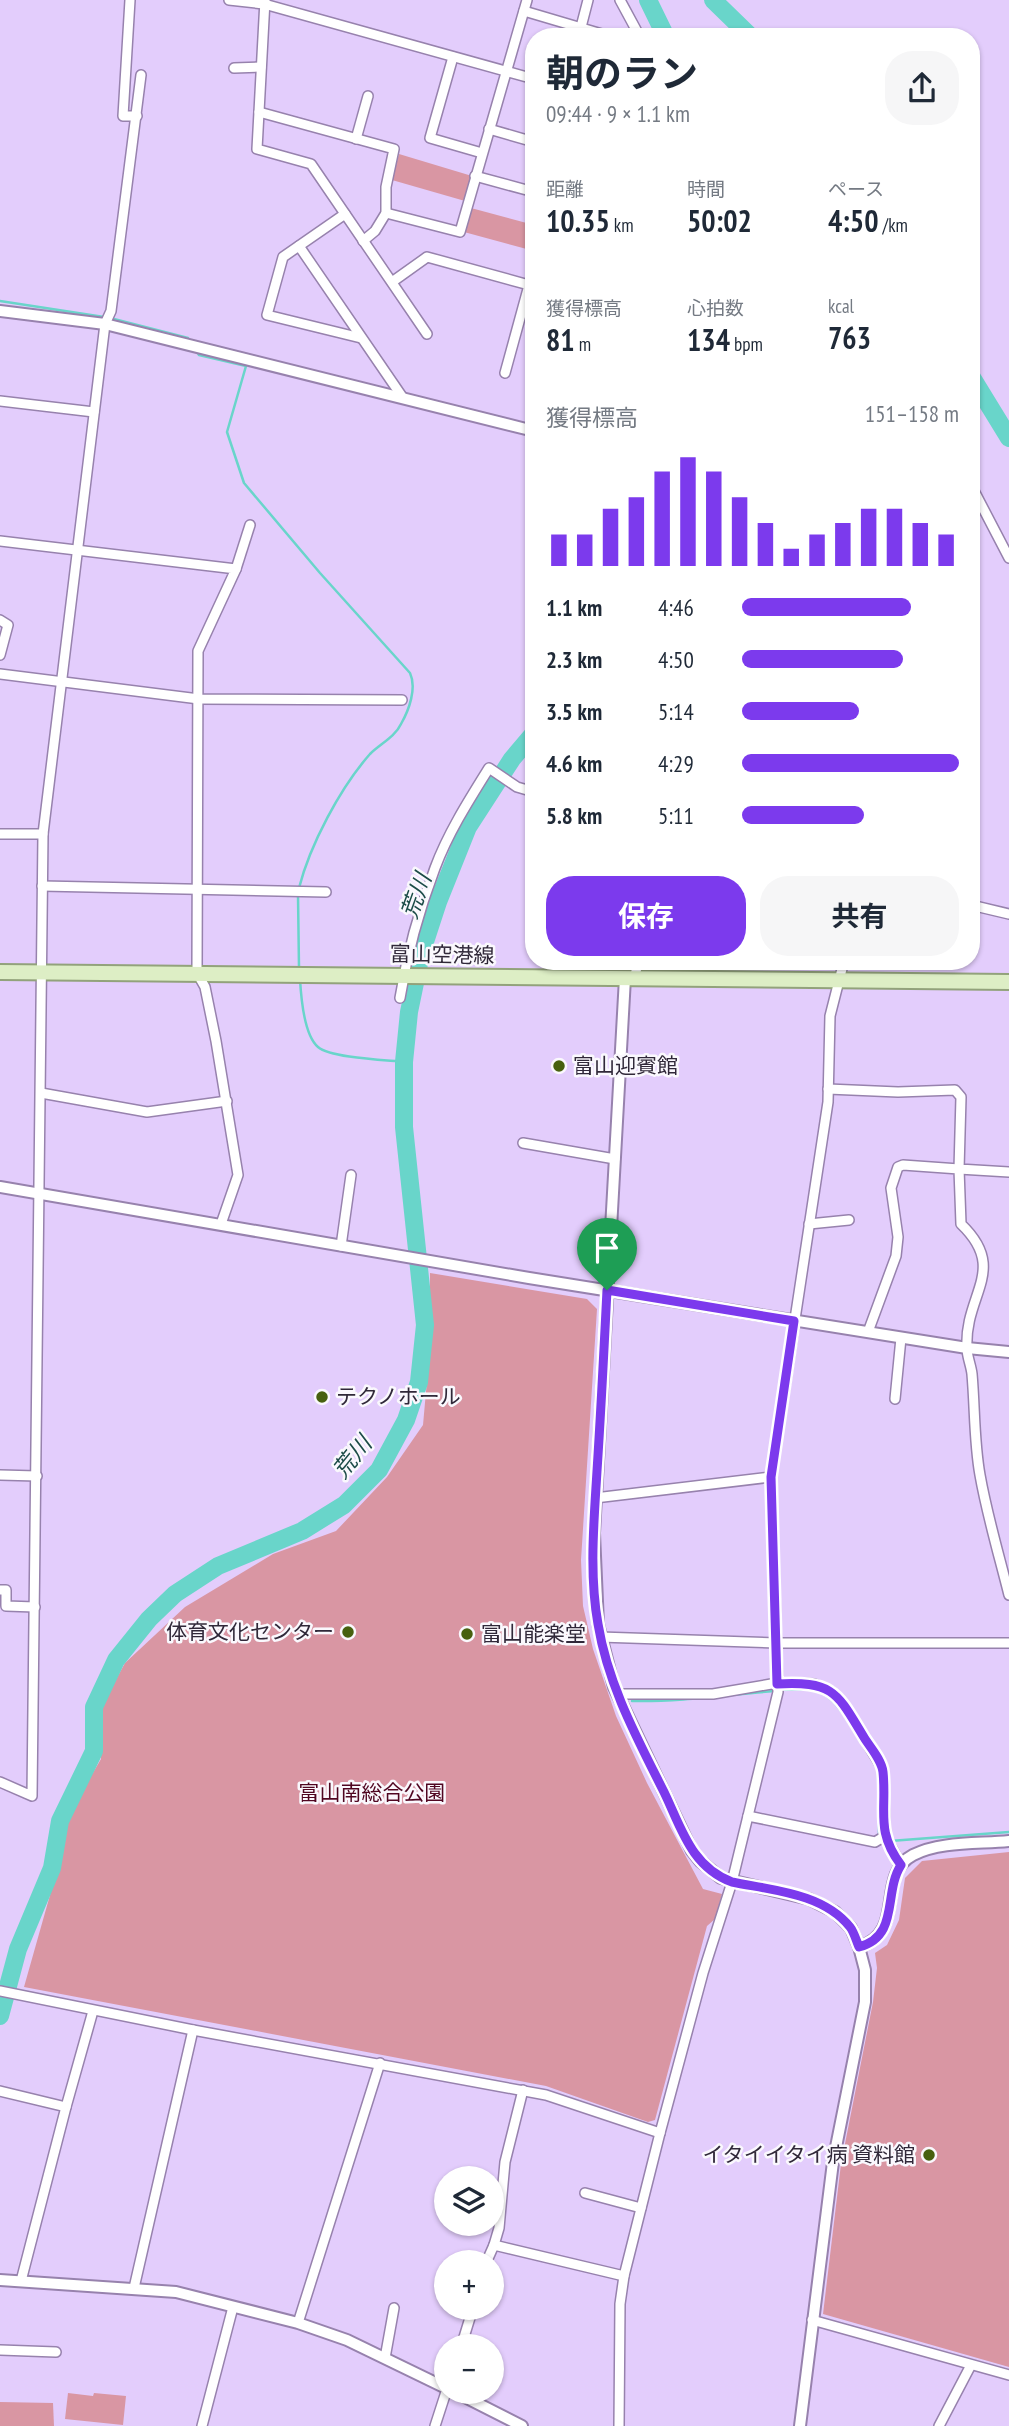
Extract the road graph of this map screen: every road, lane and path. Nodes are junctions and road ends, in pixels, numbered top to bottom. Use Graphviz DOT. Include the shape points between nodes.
graph roads {
  1 [pos="130,0"];
  2 [pos="229,0"];
  3 [pos="527,0"];
  4 [pos="588,0"];
  5 [pos="620,0"];
  6 [pos="264,2"];
  7 [pos="524,11"];
  8 [pos="581,27"];
  9 [pos="584,28"];
  10 [pos="635,28"];
  11 [pos="453,57"];
  12 [pos="234,68"];
  13 [pos="261,68"];
  14 [pos="507,72"];
  15 [pos="141,75"];
  16 [pos="525,77"];
  17 [pos="368,96"];
  18 [pos="259,112"];
  19 [pos="137,116"];
  20 [pos="489,129"];
  21 [pos="356,139"];
  22 [pos="525,139"];
  23 [pos="482,153"];
  24 [pos="475,176"];
  25 [pos="525,190"];
  26 [pos="386,213"];
  27 [pos="345,214"];
  28 [pos="363,241"];
  29 [pos="299,246"];
  30 [pos="391,282"];
  31 [pos="525,284"];
  32 [pos="525,300"];
  33 [pos="0,311"];
  34 [pos="105,324"];
  35 [pos="426,334"];
  36 [pos="360,338"];
  37 [pos="505,373"];
  38 [pos="402,398"];
  39 [pos="0,401"];
  40 [pos="94,412"];
  41 [pos="525,429"];
  42 [pos="980,502"];
  43 [pos="250,525"];
  44 [pos="0,541"];
  45 [pos="77,550"];
  46 [pos="1009,558"];
  47 [pos="236,569"];
  48 [pos="0,620"];
  49 [pos="0,655"];
  50 [pos="0,674"];
  51 [pos="61,681"];
  52 [pos="199,699"];
  53 [pos="402,700"];
  54 [pos="525,790"];
  55 [pos="0,834"];
  56 [pos="43,834"];
  57 [pos="42,886"];
  58 [pos="197,889"];
  59 [pos="326,891"];
  60 [pos="980,907"];
  61 [pos="1009,914"];
  62 [pos="634,970"];
  63 [pos="842,970"];
  64 [pos="0,972"];
  65 [pos="41,972"];
  66 [pos="197,973"];
  67 [pos="404,976"];
  68 [pos="630,978"];
  69 [pos="839,980"];
  70 [pos="1009,982"];
  71 [pos="400,998"];
  72 [pos="828,1089"];
  73 [pos="41,1093"];
  74 [pos="227,1101"];
  75 [pos="523,1143"];
  76 [pos="615,1159"];
  77 [pos="960,1169"];
  78 [pos="1009,1172"];
  79 [pos="351,1175"];
  80 [pos="0,1187"];
  81 [pos="40,1194"];
  82 [pos="849,1220"];
  83 [pos="221,1224"];
  84 [pos="809,1224"];
  85 [pos="341,1246"];
  86 [pos="607,1290"];
  87 [pos="794,1321"];
  88 [pos="868,1332"];
  89 [pos="901,1338"];
  90 [pos="967,1348"];
  91 [pos="1009,1352"];
  92 [pos="895,1399"];
  93 [pos="0,1475"];
  94 [pos="37,1476"];
  95 [pos="771,1477"];
  96 [pos="595,1498"];
  97 [pos="0,1590"];
  98 [pos="1009,1595"];
  99 [pos="35,1607"];
  100 [pos="600,1637"];
  101 [pos="776,1643"];
  102 [pos="1009,1643"];
  103 [pos="778,1687"];
  104 [pos="617,1694"];
  105 [pos="0,1782"];
  106 [pos="748,1816"];
  107 [pos="884,1836"];
  108 [pos="1009,1841"];
  109 [pos="901,1865"];
  110 [pos="732,1882"];
  111 [pos="859,1947"];
  112 [pos="0,1991"];
  113 [pos="93,2011"];
  114 [pos="193,2030"];
  115 [pos="380,2063"];
  116 [pos="523,2090"];
  117 [pos="0,2091"];
  118 [pos="66,2107"];
  119 [pos="660,2133"];
  120 [pos="585,2193"];
  121 [pos="641,2208"];
  122 [pos="494,2245"];
  123 [pos="492,2250"];
  124 [pos="624,2276"];
  125 [pos="0,2280"];
  126 [pos="20,2281"];
  127 [pos="134,2288"];
  128 [pos="233,2307"];
  129 [pos="394,2308"];
  130 [pos="812,2319"];
  131 [pos="298,2323"];
  132 [pos="0,2350"];
  133 [pos="56,2352"];
  134 [pos="385,2358"];
  135 [pos="971,2365"];
  136 [pos="1009,2375"];
  137 [pos="434,2384"];
  138 [pos="442,2404"];
  139 [pos="479,2404"];
  140 [pos="202,2426"];
  141 [pos="435,2426"];
  142 [pos="522,2426"];
  143 [pos="619,2426"];
  144 [pos="800,2426"];
  145 [pos="939,2426"];
  1 -- 19 [label="street" via="123,116"];
  2 -- 6 [label="street"];
  3 -- 7 [label="street"];
  4 -- 8 [label="street"];
  5 -- 10 [label="street"];
  6 -- 11 [label="street"];
  6 -- 13 [label="street"];
  7 -- 8 [label="street"];
  7 -- 14 [label="street"];
  8 -- 9 [label="street"];
  11 -- 14 [label="street"];
  11 -- 23 [label="street" via="430,138"];
  12 -- 13 [label="street"];
  13 -- 18 [label="street"];
  14 -- 16 [label="street"];
  14 -- 20 [label="street"];
  15 -- 19 [label="street"];
  17 -- 21 [label="street"];
  18 -- 21 [label="street"];
  18 -- 27 [label="street" via="257,149 311,164"];
  19 -- 34 [label="street" via="111,311"];
  20 -- 22 [label="street"];
  20 -- 23 [label="street"];
  21 -- 26 [label="street" via="394,149"];
  23 -- 24 [label="street"];
  24 -- 25 [label="street"];
  24 -- 26 [label="street" via="460,232"];
  26 -- 28 [label="street"];
  27 -- 28 [label="street"];
  27 -- 29 [label="street"];
  28 -- 30 [label="street"];
  29 -- 36 [label="street"];
  29 -- 36 [label="street" via="283,257 267,315"];
  30 -- 31 [label="street" via="426,257"];
  30 -- 35 [label="street"];
  32 -- 37 [label="street"];
  33 -- 34 [label="street"];
  34 -- 38 [label="street"];
  34 -- 40 [label="street"];
  36 -- 38 [label="street"];
  38 -- 41 [label="street"];
  39 -- 40 [label="street"];
  40 -- 45 [label="street"];
  42 -- 46 [label="street"];
  43 -- 47 [label="street"];
  44 -- 45 [label="street"];
  45 -- 47 [label="street"];
  45 -- 51 [label="street"];
  47 -- 52 [label="street" via="198,651"];
  48 -- 49 [label="street" via="8,625"];
  50 -- 51 [label="street"];
  51 -- 52 [label="street"];
  51 -- 56 [label="street"];
  52 -- 53 [label="street"];
  52 -- 58 [label="street"];
  54 -- 67 [label="street" via="489,768 435,867"];
  55 -- 56 [label="street"];
  56 -- 57 [label="street"];
  57 -- 58 [label="street"];
  57 -- 65 [label="street"];
  58 -- 59 [label="street"];
  58 -- 66 [label="street"];
  60 -- 61 [label="street"];
  62 -- 68 [label="street"];
  63 -- 69 [label="street"];
  64 -- 65 [label="main road, 富山空港線"];
  65 -- 66 [label="main road, 富山空港線"];
  65 -- 73 [label="street"];
  66 -- 67 [label="main road, 富山空港線"];
  66 -- 74 [label="street" via="205,987"];
  67 -- 68 [label="main road, 富山空港線"];
  67 -- 71 [label="street"];
  68 -- 69 [label="main road, 富山空港線"];
  68 -- 76 [label="street"];
  69 -- 70 [label="main road, 富山空港線"];
  69 -- 72 [label="street" via="830,1016"];
  72 -- 77 [label="street" via="955,1090 961,1097"];
  72 -- 84 [label="street"];
  73 -- 74 [label="street" via="148,1112"];
  73 -- 81 [label="street"];
  74 -- 83 [label="street" via="239,1175"];
  75 -- 76 [label="street"];
  76 -- 86 [label="street"];
  77 -- 78 [label="street"];
  77 -- 88 [label="street" via="898,1167 891,1188 896,1256"];
  77 -- 90 [label="street" via="961,1224 978,1236 989,1260 988,1278 970,1321"];
  79 -- 85 [label="street"];
  80 -- 81 [label="street"];
  81 -- 83 [label="street"];
  81 -- 94 [label="street"];
  82 -- 84 [label="street"];
  83 -- 85 [label="street"];
  84 -- 87 [label="street"];
  85 -- 86 [label="street"];
  86 -- 87 [label="street"];
  86 -- 96 [label="street"];
  87 -- 88 [label="street"];
  87 -- 95 [label="street"];
  88 -- 89 [label="street"];
  89 -- 90 [label="street"];
  89 -- 92 [label="street"];
  90 -- 91 [label="street"];
  90 -- 98 [label="street" via="980,1475"];
  93 -- 94 [label="street"];
  94 -- 99 [label="street"];
  95 -- 96 [label="street"];
  95 -- 101 [label="street"];
  96 -- 100 [label="street" via="594,1571"];
  97 -- 99 [label="street" via="6,1590 6,1606"];
  99 -- 105 [label="street" via="32,1797"];
  100 -- 101 [label="street"];
  100 -- 104 [label="street"];
  101 -- 102 [label="street"];
  101 -- 103 [label="street"];
  103 -- 104 [label="street" via="713,1694"];
  103 -- 106 [label="street"];
  103 -- 107 [label="street" via="814,1684 832,1692 846,1709 883,1769"];
  104 -- 110 [label="street" via="692,1851 712,1872"];
  106 -- 107 [label="street" via="876,1842"];
  106 -- 110 [label="street"];
  107 -- 109 [label="street"];
  108 -- 109 [label="street" via="938,1847 915,1854"];
  109 -- 111 [label="street" via="895,1873 884,1928 874,1941"];
  110 -- 111 [label="street" via="809,1899 835,1912 851,1928"];
  110 -- 119 [label="street"];
  111 -- 130 [label="street" via="864,2001 834,2162"];
  112 -- 113 [label="street"];
  113 -- 114 [label="street"];
  113 -- 118 [label="street"];
  114 -- 115 [label="street"];
  114 -- 127 [label="street"];
  115 -- 116 [label="street"];
  115 -- 131 [label="street"];
  116 -- 119 [label="street"];
  116 -- 122 [label="street" via="505,2162"];
  117 -- 118 [label="street"];
  118 -- 126 [label="street"];
  119 -- 121 [label="street"];
  120 -- 121 [label="street"];
  121 -- 124 [label="street"];
  122 -- 123 [label="street"];
  122 -- 124 [label="street"];
  124 -- 143 [label="street"];
  125 -- 126 [label="street"];
  126 -- 127 [label="street"];
  127 -- 128 [label="street" via="176,2292"];
  128 -- 131 [label="street"];
  128 -- 140 [label="street"];
  129 -- 134 [label="street"];
  130 -- 135 [label="street"];
  130 -- 144 [label="street"];
  131 -- 134 [label="street"];
  132 -- 133 [label="street"];
  134 -- 137 [label="street"];
  135 -- 136 [label="street"];
  135 -- 145 [label="street"];
  138 -- 141 [label="street"];
  139 -- 142 [label="street"];
}
